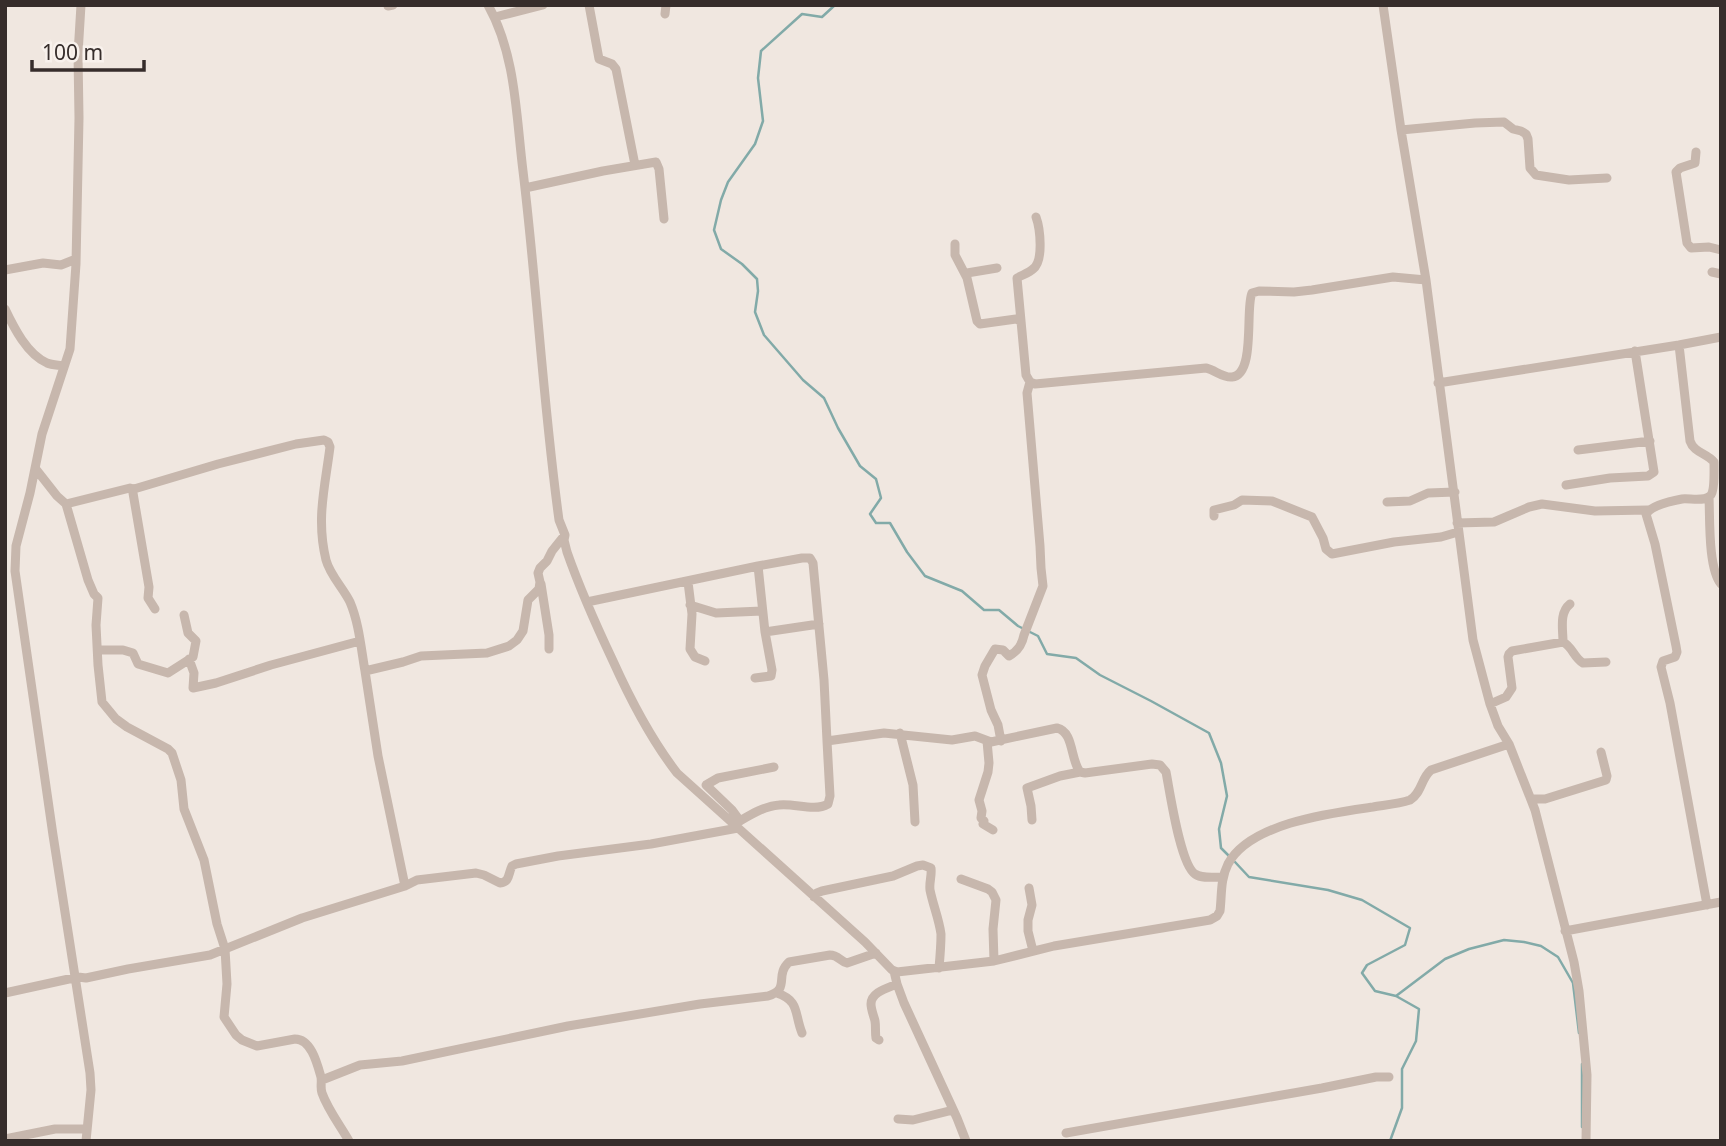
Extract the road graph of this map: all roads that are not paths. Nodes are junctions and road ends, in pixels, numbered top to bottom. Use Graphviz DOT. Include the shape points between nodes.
graph roads {
  1 [pos="81,5"];
  2 [pos="393,5"];
  3 [pos="488,5"];
  4 [pos="543,5"];
  5 [pos="589,5"];
  6 [pos="1383,5"];
  7 [pos="388,6"];
  8 [pos="495,17"];
  9 [pos="1401,130"];
  10 [pos="1696,152"];
  11 [pos="635,165"];
  12 [pos="1607,178"];
  13 [pos="525,188"];
  14 [pos="1036,217"];
  15 [pos="664,219"];
  16 [pos="955,244"];
  17 [pos="1721,250"];
  18 [pos="76,259"];
  19 [pos="997,268"];
  20 [pos="5,270"];
  21 [pos="965,275"];
  22 [pos="1426,280"];
  23 [pos="5,309"];
  24 [pos="1021,321"];
  25 [pos="1721,337"];
  26 [pos="1679,345"];
  27 [pos="1634,351"];
  28 [pos="64,366"];
  29 [pos="1030,382"];
  30 [pos="1438,383"];
  31 [pos="1650,440"];
  32 [pos="1578,450"];
  33 [pos="35,468"];
  34 [pos="1566,485"];
  35 [pos="134,489"];
  36 [pos="1455,492"];
  37 [pos="1711,494"];
  38 [pos="1721,499"];
  39 [pos="1387,502"];
  40 [pos="66,505"];
  41 [pos="1648,510"];
  42 [pos="1214,516"];
  43 [pos="1458,527"];
  44 [pos="565,535"];
  45 [pos="758,566"];
  46 [pos="540,582"];
  47 [pos="688,582"];
  48 [pos="1721,584"];
  49 [pos="591,602"];
  50 [pos="1570,604"];
  51 [pos="690,605"];
  52 [pos="155,609"];
  53 [pos="762,611"];
  54 [pos="184,615"];
  55 [pos="819,624"];
  56 [pos="765,632"];
  57 [pos="360,641"];
  58 [pos="1563,642"];
  59 [pos="549,649"];
  60 [pos="98,650"];
  61 [pos="189,659"];
  62 [pos="705,661"];
  63 [pos="1606,662"];
  64 [pos="365,671"];
  65 [pos="755,678"];
  66 [pos="1489,704"];
  67 [pos="900,733"];
  68 [pos="827,741"];
  69 [pos="988,741"];
  70 [pos="1001,741"];
  71 [pos="1509,744"];
  72 [pos="1601,752"];
  73 [pos="775,767"];
  74 [pos="1080,772"];
  75 [pos="1532,799"];
  76 [pos="1032,820"];
  77 [pos="915,822"];
  78 [pos="737,825"];
  79 [pos="993,830"];
  80 [pos="1223,877"];
  81 [pos="961,879"];
  82 [pos="405,886"];
  83 [pos="1029,888"];
  84 [pos="814,897"];
  85 [pos="1721,902"];
  86 [pos="1707,905"];
  87 [pos="1565,931"];
  88 [pos="225,949"];
  89 [pos="1033,951"];
  90 [pos="876,953"];
  91 [pos="994,961"];
  92 [pos="939,968"];
  93 [pos="894,971"];
  94 [pos="80,978"];
  95 [pos="897,984"];
  96 [pos="5,993"];
  97 [pos="777,993"];
  98 [pos="802,1033"];
  99 [pos="879,1040"];
  100 [pos="1389,1077"];
  101 [pos="322,1080"];
  102 [pos="953,1110"];
  103 [pos="898,1119"];
  104 [pos="87,1129"];
  105 [pos="1066,1133"];
  106 [pos="5,1139"];
  107 [pos="86,1141"];
  108 [pos="349,1141"];
  109 [pos="966,1141"];
  110 [pos="1586,1141"];
  1 -- 18 [label="street"];
  2 -- 7 [label="street"];
  3 -- 8 [label="street"];
  4 -- 8 [label="street"];
  5 -- 11 [label="street" via="599,59 612,64 617,73"];
  6 -- 9 [label="street"];
  8 -- 13 [label="street" via="510,61"];
  9 -- 12 [label="street" via="1504,122 1526,134 1530,168 1536,176"];
  9 -- 22 [label="street"];
  10 -- 17 [label="street" via="1695,163 1676,172 1687,243 1695,249"];
  11 -- 13 [label="street"];
  11 -- 15 [label="street" via="658,165"];
  13 -- 44 [label="street" via="559,520"];
  14 -- 24 [label="street" via="1040,256 1033,270 1017,278"];
  16 -- 21 [label="street"];
  18 -- 20 [label="street" via="61,265 43,263"];
  18 -- 28 [label="street" via="70,349"];
  19 -- 21 [label="street"];
  21 -- 24 [label="street" via="978,323"];
  22 -- 29 [label="street" via="1393,277 1321,289 1252,293 1247,351 1236,377 1206,368"];
  22 -- 30 [label="street"];
  23 -- 28 [label="street" via="31,350 48,363"];
  24 -- 29 [label="street"];
  25 -- 26 [label="street"];
  26 -- 27 [label="street"];
  26 -- 37 [label="street" via="1690,441 1714,462"];
  27 -- 30 [label="street"];
  27 -- 31 [label="street"];
  28 -- 33 [label="street"];
  29 -- 70 [label="street" via="1031,454 1044,586 1017,651 1009,656 995,649 982,676"];
  30 -- 36 [label="street"];
  31 -- 32 [label="street"];
  31 -- 34 [label="street" via="1651,475"];
  33 -- 40 [label="street"];
  33 -- 94 [label="street" via="16,546 15,571 53,835"];
  35 -- 40 [label="street"];
  35 -- 52 [label="street" via="148,598"];
  35 -- 57 [label="street" via="296,444 326,441 330,447 321,533 328,567 351,606"];
  36 -- 39 [label="street"];
  36 -- 43 [label="street"];
  37 -- 38 [label="street"];
  37 -- 41 [label="street"];
  37 -- 48 [label="street" via="1711,545"];
  40 -- 60 [label="street" via="88,580 98,598"];
  41 -- 43 [label="street" via="1595,511 1542,504 1499,521"];
  41 -- 86 [label="street" via="1646,518 1677,652 1661,667"];
  42 -- 43 [label="street" via="1214,510 1242,500 1272,501 1312,517 1332,554 1441,537"];
  43 -- 66 [label="street" via="1474,640"];
  44 -- 46 [label="street" via="540,568"];
  44 -- 49 [label="street" via="567,552"];
  45 -- 47 [label="street"];
  45 -- 53 [label="street"];
  45 -- 55 [label="street" via="810,558"];
  46 -- 59 [label="street"];
  46 -- 64 [label="street" via="528,600 523,631 509,646 487,653 421,656"];
  47 -- 49 [label="street"];
  47 -- 51 [label="street"];
  49 -- 78 [label="street" via="630,698 656,745 677,773"];
  50 -- 58 [label="street" via="1563,614"];
  51 -- 53 [label="street" via="716,614"];
  51 -- 62 [label="street" via="690,649"];
  53 -- 56 [label="street"];
  54 -- 61 [label="street" via="188,633 196,641"];
  55 -- 56 [label="street"];
  55 -- 68 [label="street"];
  56 -- 65 [label="street" via="771,676"];
  57 -- 61 [label="street" via="193,688"];
  57 -- 64 [label="street"];
  58 -- 63 [label="street" via="1583,663"];
  58 -- 66 [label="street" via="1510,652 1512,688"];
  60 -- 61 [label="street" via="128,651 138,664 165,673"];
  60 -- 88 [label="street" via="103,702 109,712 172,753"];
  64 -- 82 [label="street"];
  66 -- 71 [label="street"];
  67 -- 68 [label="street"];
  67 -- 69 [label="street" via="952,740 975,736"];
  67 -- 77 [label="street" via="913,785"];
  68 -- 78 [label="street" via="828,804 778,804"];
  69 -- 70 [label="street"];
  69 -- 79 [label="street" via="988,772 979,800 983,824"];
  70 -- 74 [label="street" via="1062,729 1068,734"];
  71 -- 75 [label="street"];
  71 -- 80 [label="street" via="1431,770 1410,800 1312,817 1269,832 1235,855"];
  72 -- 75 [label="street" via="1606,780"];
  73 -- 78 [label="street" via="718,778 706,785 732,810"];
  74 -- 76 [label="street" via="1027,788"];
  74 -- 80 [label="street" via="1160,765 1166,772 1188,866 1200,877"];
  75 -- 87 [label="street"];
  78 -- 82 [label="street" via="651,844 516,864 500,884 476,873 417,880"];
  78 -- 84 [label="street"];
  80 -- 89 [label="street" via="1220,911 1210,920"];
  81 -- 91 [label="street" via="988,889 996,900"];
  82 -- 88 [label="street" via="302,918"];
  83 -- 89 [label="street" via="1028,931"];
  84 -- 90 [label="street"];
  84 -- 92 [label="street" via="917,866 931,869 929,881 941,936"];
  85 -- 86 [label="street"];
  86 -- 87 [label="street"];
  87 -- 110 [label="street" via="1579,991 1587,1075"];
  88 -- 94 [label="street"];
  88 -- 101 [label="street" via="224,1017 236,1035 257,1046 304,1040"];
  89 -- 91 [label="street"];
  90 -- 93 [label="street"];
  90 -- 97 [label="street" via="847,963 835,955 789,962"];
  91 -- 92 [label="street"];
  92 -- 93 [label="street"];
  93 -- 95 [label="street"];
  94 -- 96 [label="street"];
  94 -- 104 [label="street" via="91,1090"];
  95 -- 99 [label="street" via="877,993 871,1003"];
  95 -- 102 [label="street"];
  97 -- 98 [label="street" via="793,1002"];
  97 -- 101 [label="street" via="360,1065"];
  100 -- 105 [label="street"];
  101 -- 108 [label="street" via="322,1094"];
  102 -- 103 [label="street"];
  102 -- 109 [label="street"];
  104 -- 106 [label="street" via="55,1129"];
  104 -- 107 [label="street"];
}
